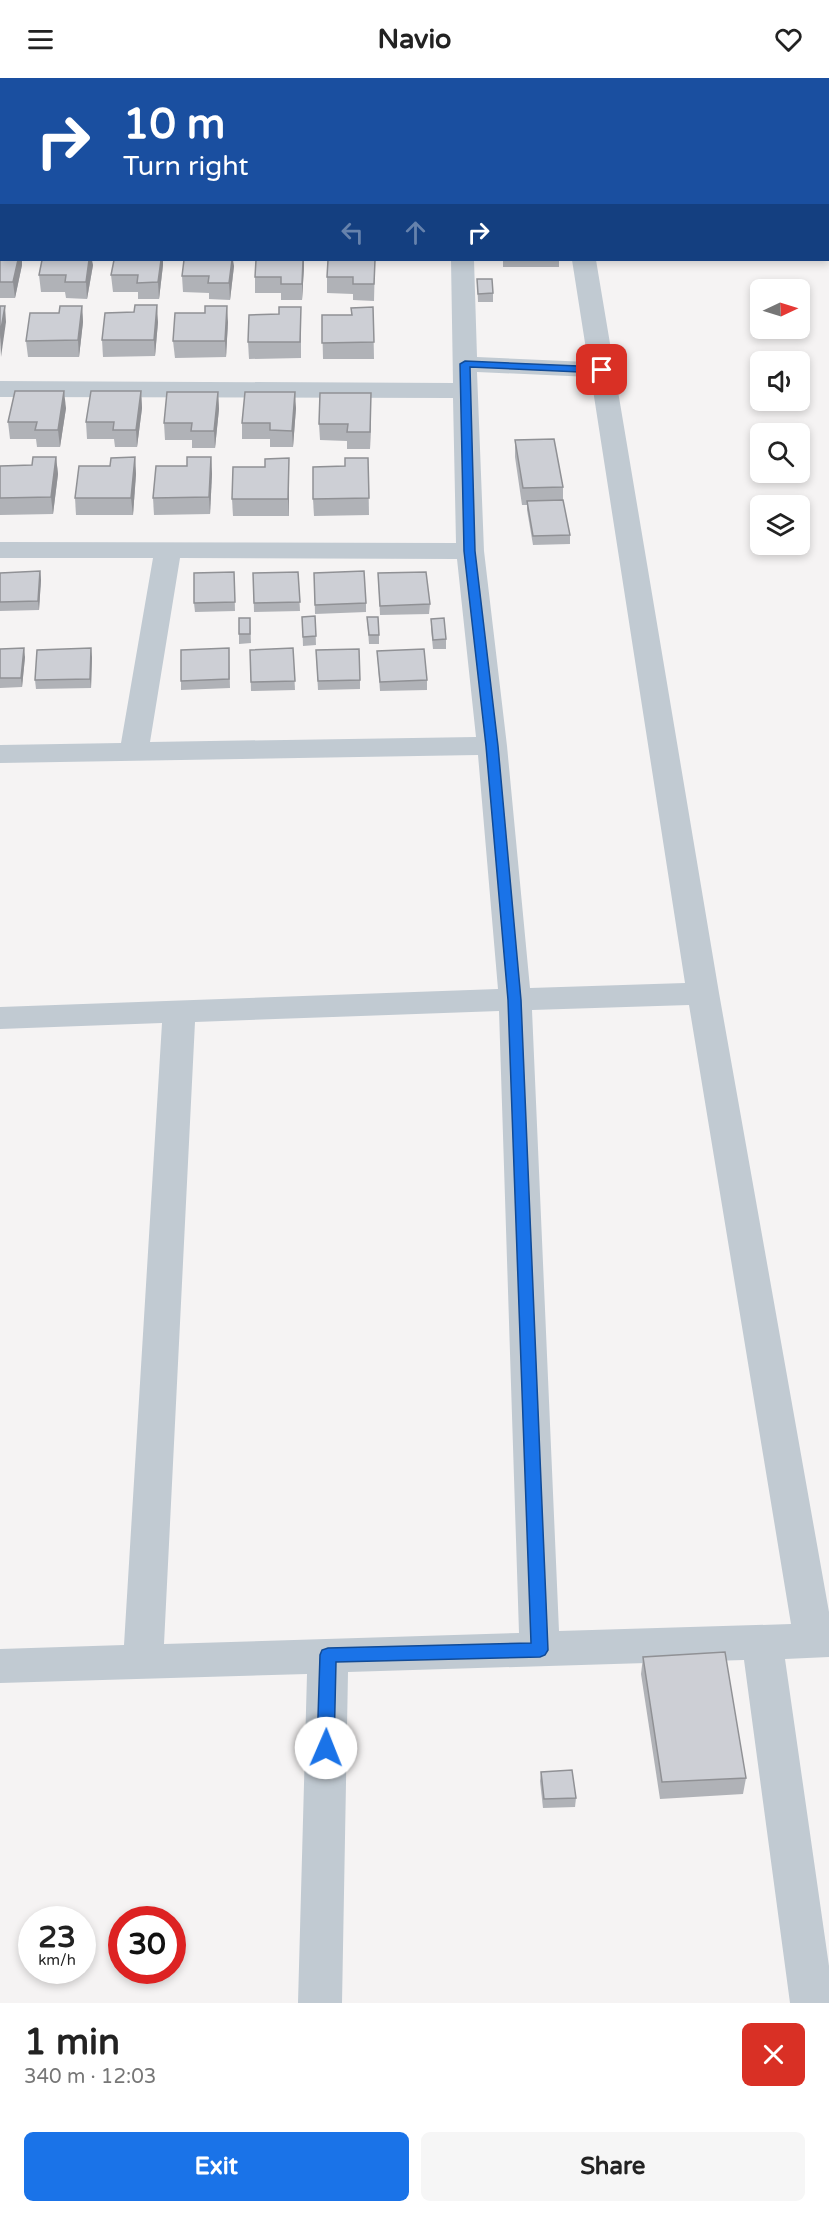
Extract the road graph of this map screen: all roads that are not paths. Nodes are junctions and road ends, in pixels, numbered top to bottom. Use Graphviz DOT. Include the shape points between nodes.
graph roads {
  1 [pos="462,261"];
  2 [pos="584,261"];
  3 [pos="465,364"];
  4 [pos="602,370"];
  5 [pos="0,389"];
  6 [pos="465,391"];
  7 [pos="0,550"];
  8 [pos="168,551"];
  9 [pos="470,551"];
  10 [pos="492,746"];
  11 [pos="134,751"];
  12 [pos="0,754"];
  13 [pos="703,993"];
  14 [pos="514,1000"];
  15 [pos="179,1011"];
  16 [pos="0,1018"];
  17 [pos="822,1640"];
  18 [pos="762,1642"];
  19 [pos="540,1650"];
  20 [pos="328,1655"];
  21 [pos="143,1662"];
  22 [pos="0,1666"];
  23 [pos="320,2003"];
  24 [pos="812,2003"];
  1 -- 3 [label="street"];
  2 -- 4 [label="street"];
  3 -- 4 [label="street"];
  3 -- 6 [label="street"];
  4 -- 13 [label="street"];
  5 -- 6 [label="street"];
  6 -- 9 [label="street"];
  7 -- 8 [label="street"];
  8 -- 9 [label="street"];
  8 -- 11 [label="street"];
  9 -- 10 [label="street"];
  10 -- 11 [label="street"];
  10 -- 14 [label="street"];
  11 -- 12 [label="street"];
  13 -- 14 [label="street"];
  13 -- 17 [label="street"];
  14 -- 15 [label="street"];
  14 -- 19 [label="street"];
  15 -- 16 [label="street"];
  15 -- 21 [label="street"];
  17 -- 18 [label="street"];
  18 -- 19 [label="street"];
  18 -- 24 [label="street"];
  19 -- 20 [label="street"];
  20 -- 21 [label="street"];
  20 -- 23 [label="street"];
  21 -- 22 [label="street"];
}
